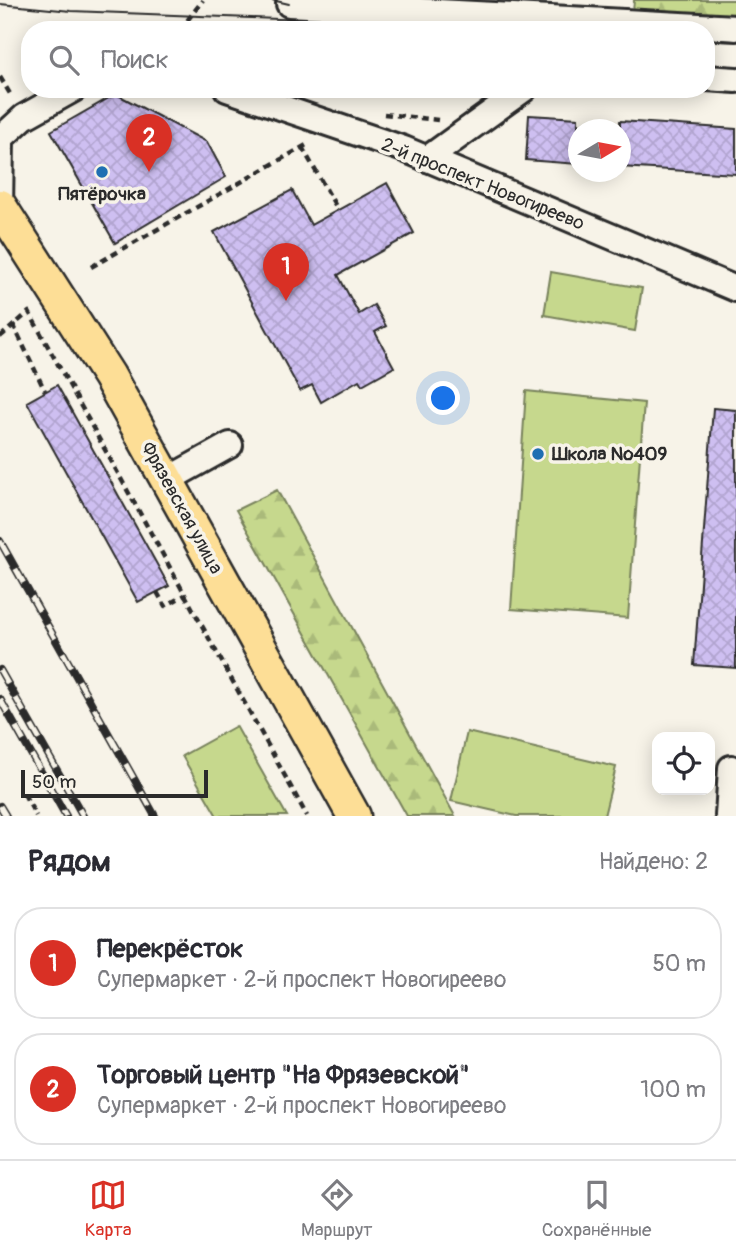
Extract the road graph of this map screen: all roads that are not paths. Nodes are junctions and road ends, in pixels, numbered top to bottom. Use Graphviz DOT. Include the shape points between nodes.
graph roads {
  1 [pos="300,3"];
  2 [pos="526,8"];
  3 [pos="662,21"];
  4 [pos="715,26"];
  5 [pos="736,28"];
  6 [pos="715,79"];
  7 [pos="736,80"];
  8 [pos="58,98"];
  9 [pos="253,98"];
  10 [pos="511,98"];
  11 [pos="427,159"];
  12 [pos="0,207"];
  13 [pos="736,289"];
  14 [pos="230,445"];
  15 [pos="167,480"];
  16 [pos="731,768"];
  17 [pos="354,816"];
  18 [pos="728,816"];
  1 -- 2 [label="street"];
  2 -- 3 [label="street"];
  4 -- 5 [label="street"];
  6 -- 7 [label="street"];
  8 -- 12 [label="street" via="24,117 1,138"];
  9 -- 11 [label="street, 2-й проспект Новогиреево"];
  10 -- 11 [label="street"];
  11 -- 13 [label="street, 2-й проспект Новогиреево"];
  12 -- 15 [label="main road, Фрязевская улица" via="58,292"];
  14 -- 15 [label="street"];
  15 -- 17 [label="main road, Фрязевская улица"];
  16 -- 18 [label="street"];
}
